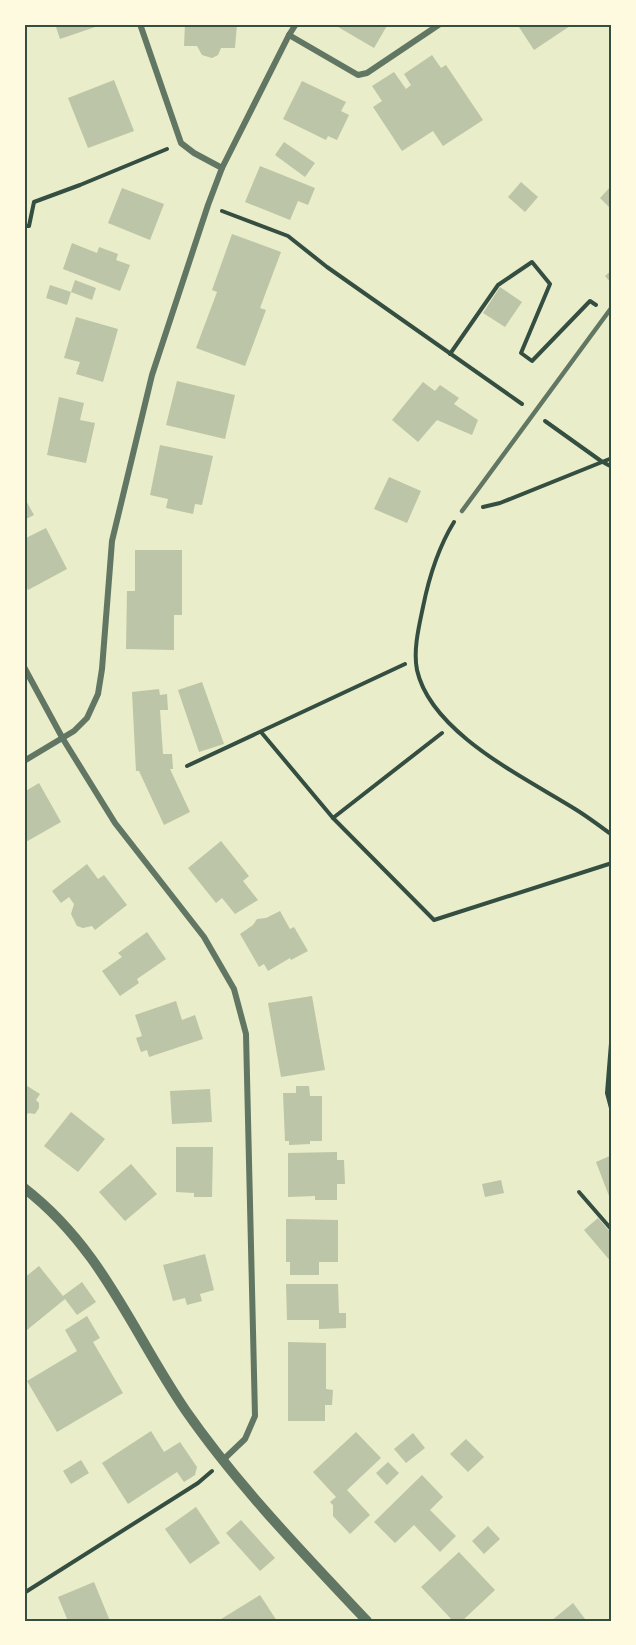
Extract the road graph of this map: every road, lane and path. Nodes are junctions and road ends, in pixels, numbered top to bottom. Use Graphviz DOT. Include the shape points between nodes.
graph roads {
  1 [pos="140,24"];
  2 [pos="296,24"];
  3 [pos="440,24"];
  4 [pos="289,35"];
  5 [pos="164,151"];
  6 [pos="222,168"];
  7 [pos="208,205"];
  8 [pos="24,226"];
  9 [pos="598,307"];
  10 [pos="612,307"];
  11 [pos="450,354"];
  12 [pos="533,412"];
  13 [pos="612,458"];
  14 [pos="602,461"];
  15 [pos="612,467"];
  16 [pos="462,511"];
  17 [pos="405,664"];
  18 [pos="24,667"];
  19 [pos="261,732"];
  20 [pos="442,733"];
  21 [pos="63,739"];
  22 [pos="24,761"];
  23 [pos="187,766"];
  24 [pos="333,818"];
  25 [pos="612,835"];
  26 [pos="612,863"];
  27 [pos="612,1031"];
  28 [pos="612,1112"];
  29 [pos="24,1188"];
  30 [pos="579,1192"];
  31 [pos="612,1230"];
  32 [pos="222,1460"];
  33 [pos="24,1593"];
  34 [pos="367,1621"];
  1 -- 6 [label="street" via="181,143"];
  2 -- 4 [label="street"];
  3 -- 4 [label="street" via="367,73 358,75"];
  4 -- 6 [label="street"];
  5 -- 8 [label="path" via="34,202 29,226"];
  6 -- 7 [label="street"];
  7 -- 11 [label="path" via="288,236"];
  7 -- 21 [label="street" via="152,375 112,541 98,694 87,718"];
  9 -- 11 [label="path" via="590,301 532,361 521,353 550,284 532,262 498,285"];
  10 -- 12 [label="lane"];
  11 -- 12 [label="path"];
  12 -- 14 [label="path"];
  12 -- 16 [label="lane"];
  13 -- 14 [label="path"];
  14 -- 15 [label="path"];
  14 -- 16 [label="path" via="500,503"];
  16 -- 25 [label="path" via="440,549 417,633 417,670 427,696 447,722 475,746"];
  17 -- 19 [label="path"];
  18 -- 21 [label="street"];
  19 -- 23 [label="path"];
  19 -- 24 [label="path"];
  20 -- 24 [label="path"];
  21 -- 22 [label="street"];
  21 -- 32 [label="street" via="116,823 204,937 234,989 246,1034 255,1416 245,1439"];
  24 -- 26 [label="path" via="434,920"];
  27 -- 28 [label="path" via="607,1094"];
  29 -- 32 [label="street" via="68,1228 90,1255 186,1410"];
  30 -- 31 [label="path"];
  32 -- 33 [label="path" via="198,1483"];
  32 -- 34 [label="street"];
}
